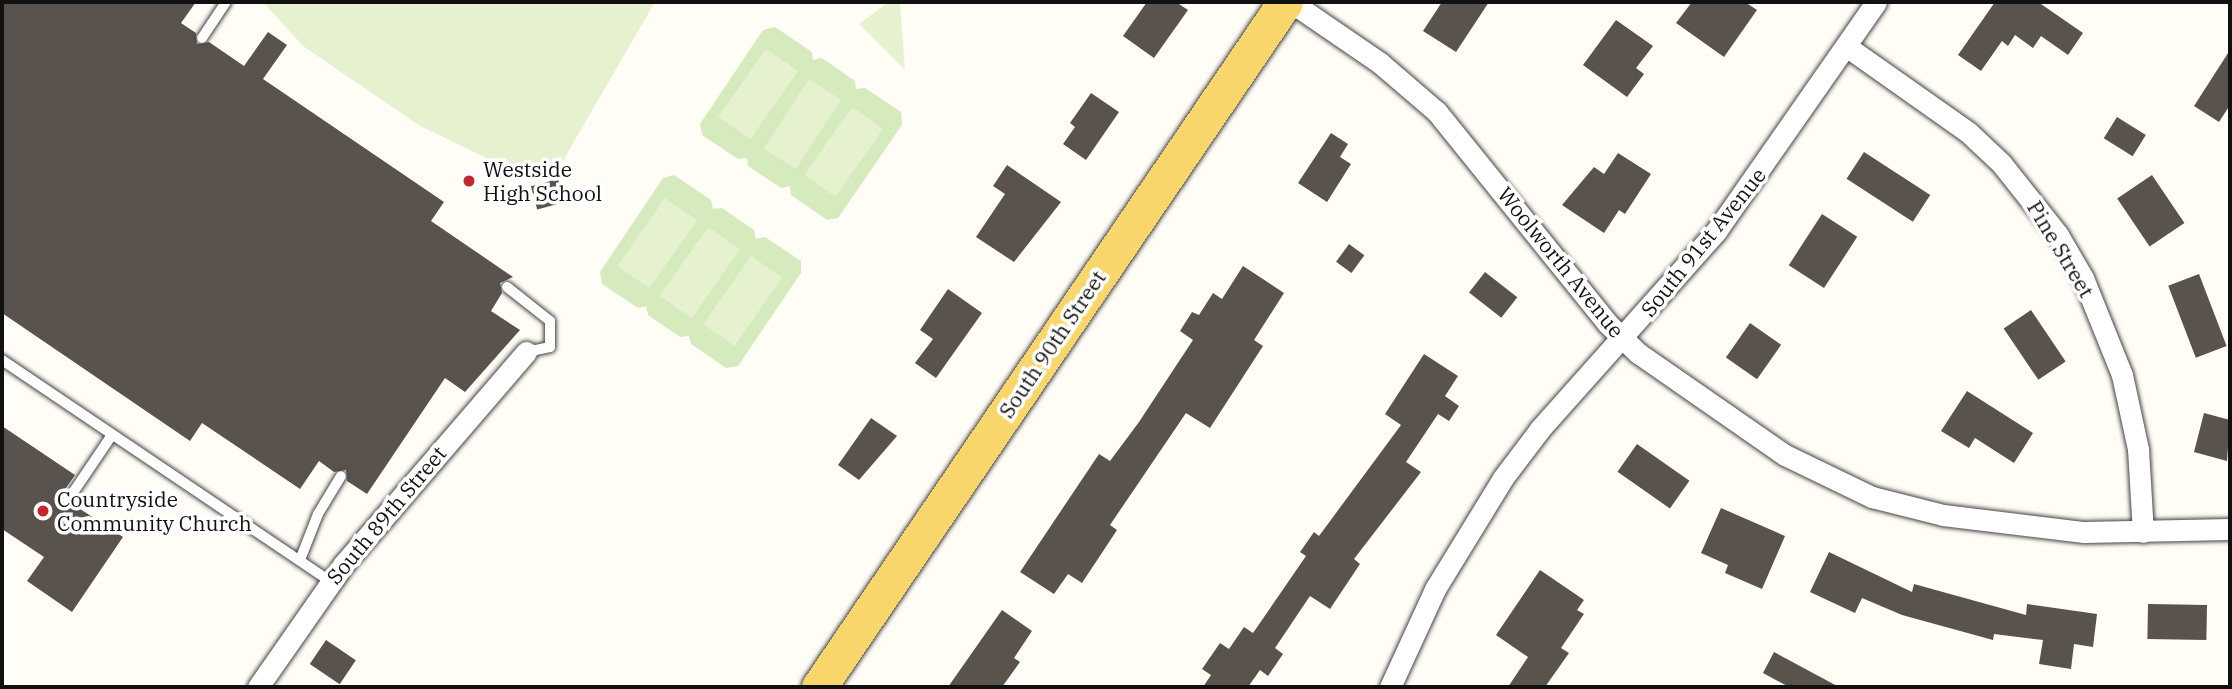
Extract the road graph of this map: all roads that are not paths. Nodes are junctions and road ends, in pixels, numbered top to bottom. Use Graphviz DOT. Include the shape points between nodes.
graph roads {
  1 [pos="226,2"];
  2 [pos="1284,2"];
  3 [pos="1291,2"];
  4 [pos="1876,2"];
  5 [pos="202,38"];
  6 [pos="1846,46"];
  7 [pos="507,287"];
  8 [pos="1623,338"];
  9 [pos="526,352"];
  10 [pos="2,360"];
  11 [pos="112,435"];
  12 [pos="341,476"];
  13 [pos="68,500"];
  14 [pos="2230,529"];
  15 [pos="2143,532"];
  16 [pos="300,561"];
  17 [pos="330,581"];
  18 [pos="258,687"];
  19 [pos="819,687"];
  20 [pos="1390,687"];
  1 -- 5 [label="lane"];
  2 -- 19 [label="main road, South 90th Street"];
  3 -- 8 [label="street, Woolworth Avenue" via="1380,63 1437,112"];
  4 -- 6 [label="street, South 91st Avenue"];
  6 -- 8 [label="street, South 91st Avenue" via="1717,230"];
  6 -- 15 [label="street, Pine Street" via="1968,132 2001,163 2058,235 2094,302 2122,375 2138,449"];
  7 -- 9 [label="lane" via="550,321 550,347"];
  8 -- 15 [label="street, Woolworth Avenue" via="1733,423 1785,455 1872,497 1943,515 2011,524"];
  8 -- 20 [label="street, South 91st Avenue" via="1540,429 1480,512 1435,589"];
  9 -- 17 [label="street, South 89th Street"];
  10 -- 11 [label="lane"];
  11 -- 13 [label="lane"];
  11 -- 16 [label="lane"];
  12 -- 16 [label="lane" via="317,514"];
  14 -- 15 [label="street, Woolworth Avenue"];
  16 -- 17 [label="lane"];
  17 -- 18 [label="street, South 89th Street"];
}
